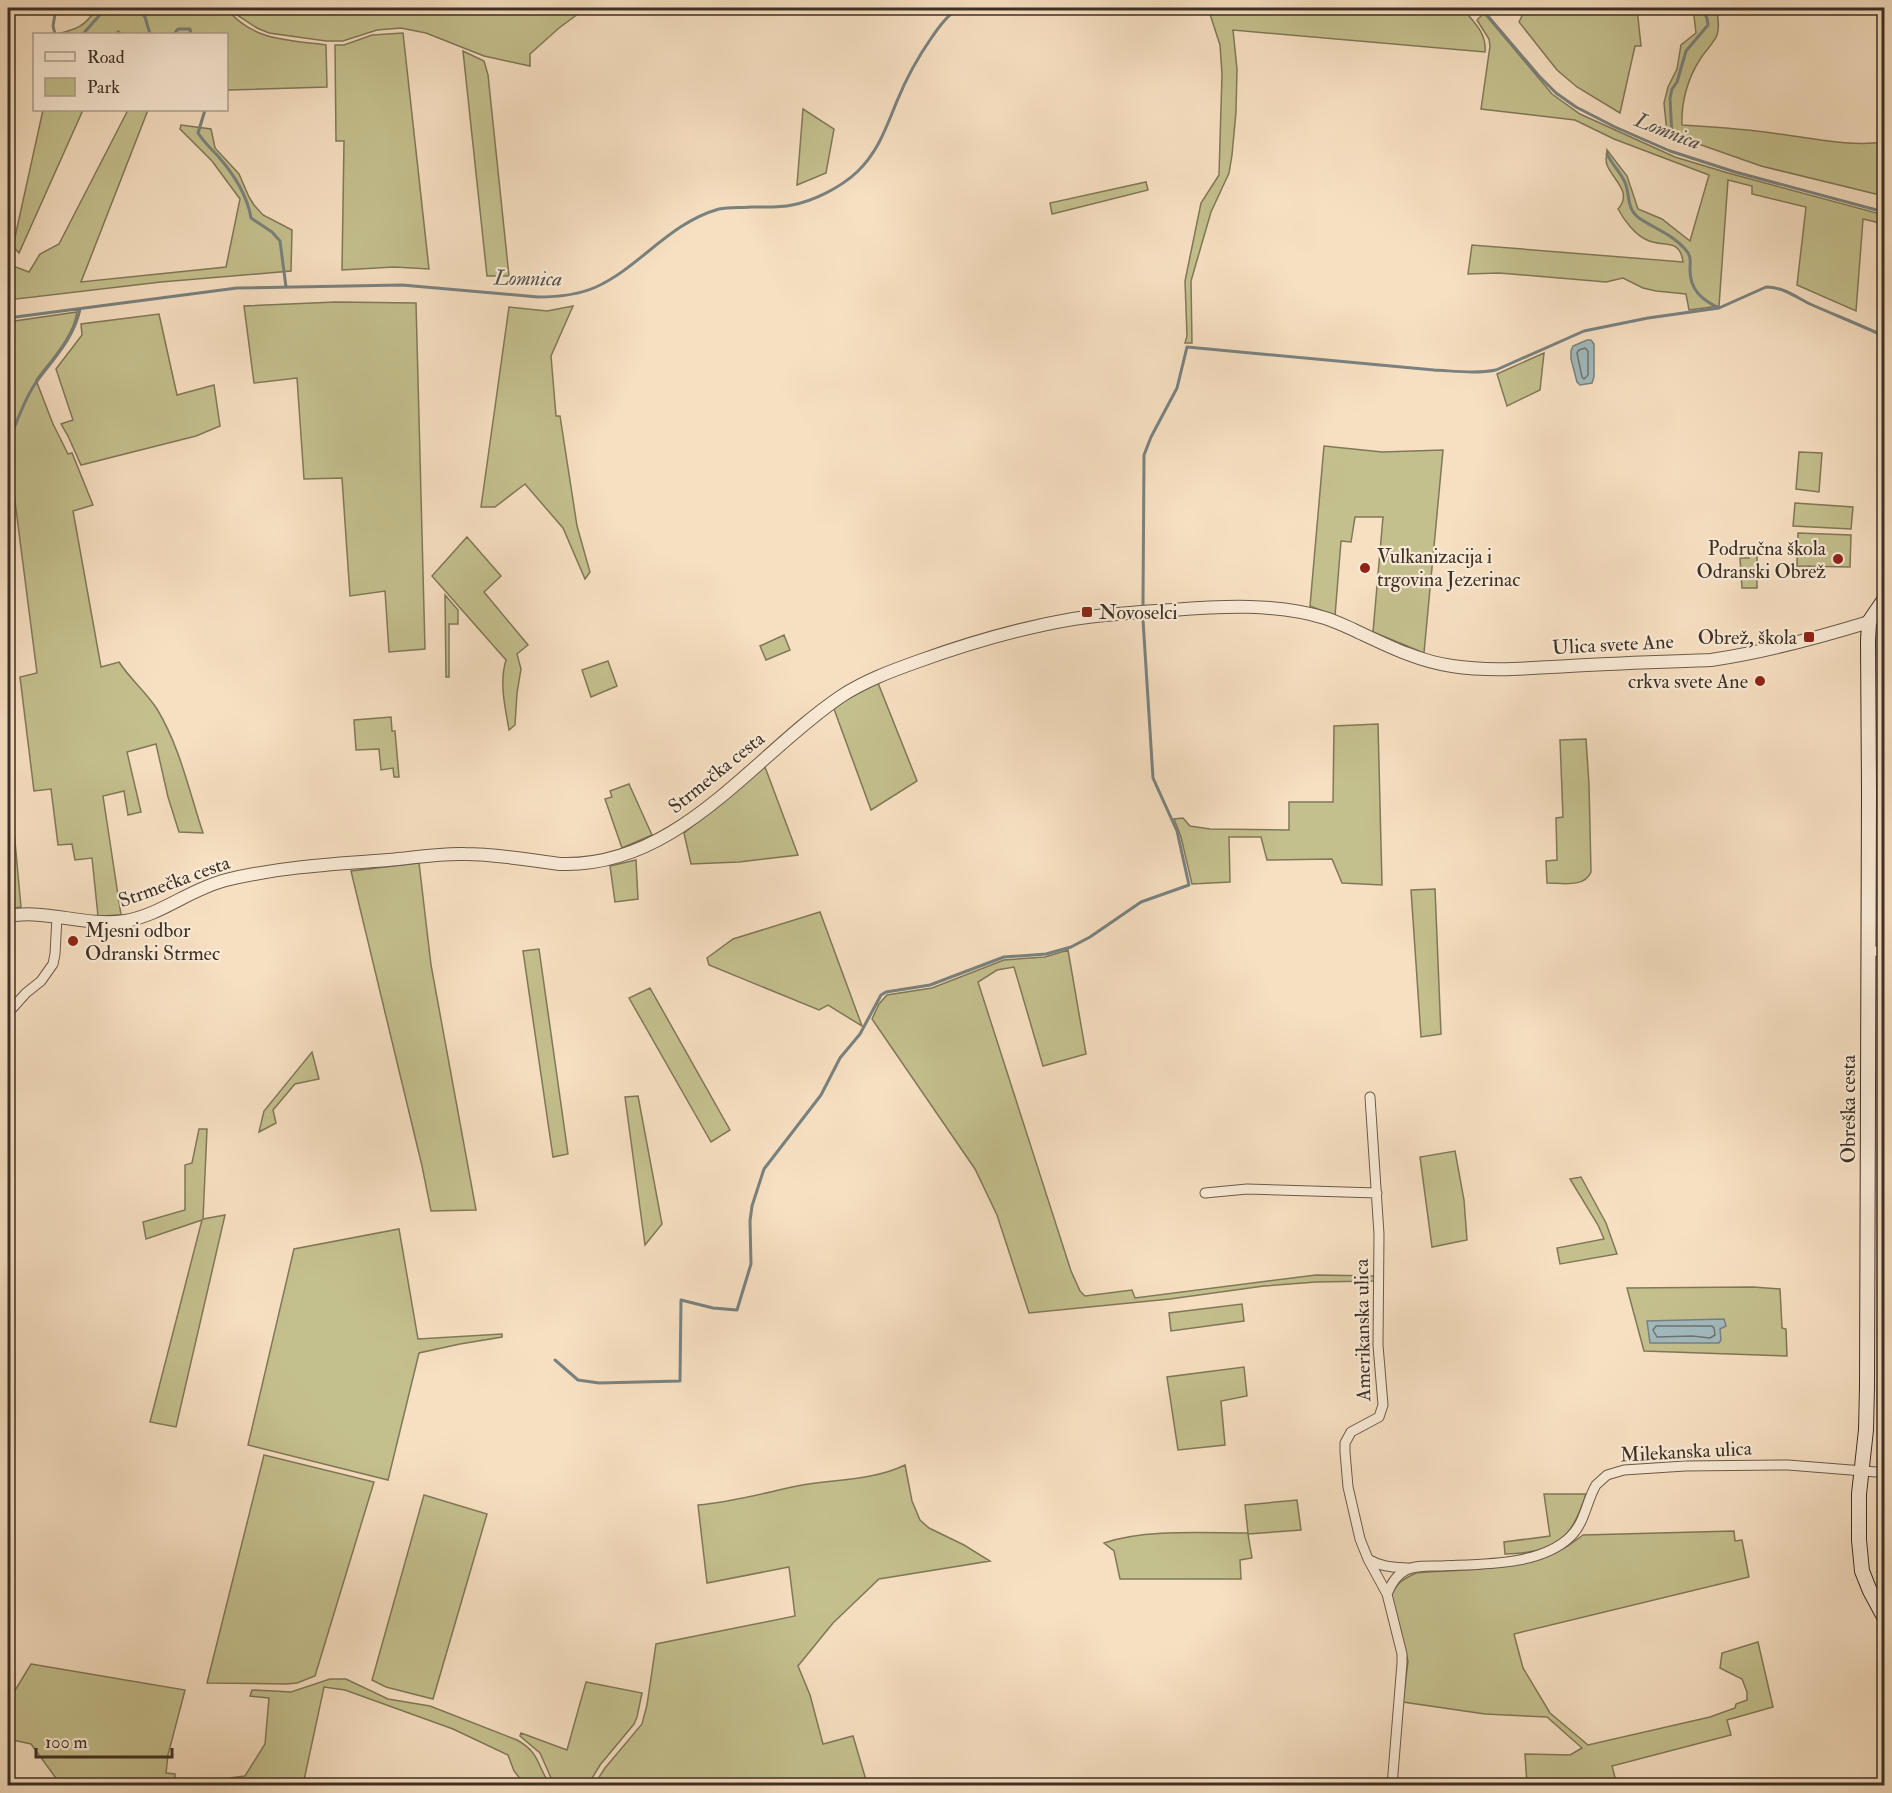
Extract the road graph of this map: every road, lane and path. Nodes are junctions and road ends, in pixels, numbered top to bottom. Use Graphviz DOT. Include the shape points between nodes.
graph roads {
  1 [pos="1883,605"];
  2 [pos="1869,622"];
  3 [pos="1426,661"];
  4 [pos="8,916"];
  5 [pos="57,917"];
  6 [pos="1884,950"];
  7 [pos="1869,952"];
  8 [pos="8,1013"];
  9 [pos="1370,1097"];
  10 [pos="1205,1193"];
  11 [pos="1377,1193"];
  12 [pos="1862,1471"];
  13 [pos="1884,1471"];
  14 [pos="1368,1558"];
  15 [pos="1412,1568"];
  16 [pos="1387,1594"];
  17 [pos="1884,1617"];
  18 [pos="1392,1785"];
  1 -- 2 [label="main road"];
  2 -- 3 [label="street, Ulica svete Ane" via="1774,649 1711,660 1492,669"];
  2 -- 7 [label="main road, Obreška cesta"];
  3 -- 5 [label="street, Strmečka cesta" via="1327,618 1296,611 1199,608 1074,619 995,636 861,685 828,706 686,823 640,848 607,859 560,864 465,854 310,865 224,881 130,920"];
  4 -- 5 [label="street, Strmečka cesta"];
  5 -- 8 [label="street" via="53,964"];
  6 -- 7 [label="street"];
  7 -- 12 [label="main road, Obreška cesta" via="1867,1387"];
  9 -- 11 [label="street, Amerikanska ulica"];
  10 -- 11 [label="street"];
  11 -- 14 [label="street, Amerikanska ulica" via="1378,1344 1383,1405 1379,1417 1351,1432 1345,1443 1348,1486"];
  12 -- 13 [label="street, Milekanska ulica"];
  12 -- 15 [label="street, Milekanska ulica" via="1788,1465 1616,1471 1596,1485 1580,1526 1557,1547 1504,1562"];
  12 -- 17 [label="main road, Obreška cesta" via="1860,1558 1870,1591"];
  14 -- 15 [label="street, Milekanska ulica" via="1376,1564"];
  14 -- 16 [label="street, Amerikanska ulica"];
  15 -- 16 [label="street" via="1398,1576"];
  16 -- 18 [label="street, Amerikanska ulica" via="1402,1654"];
}
